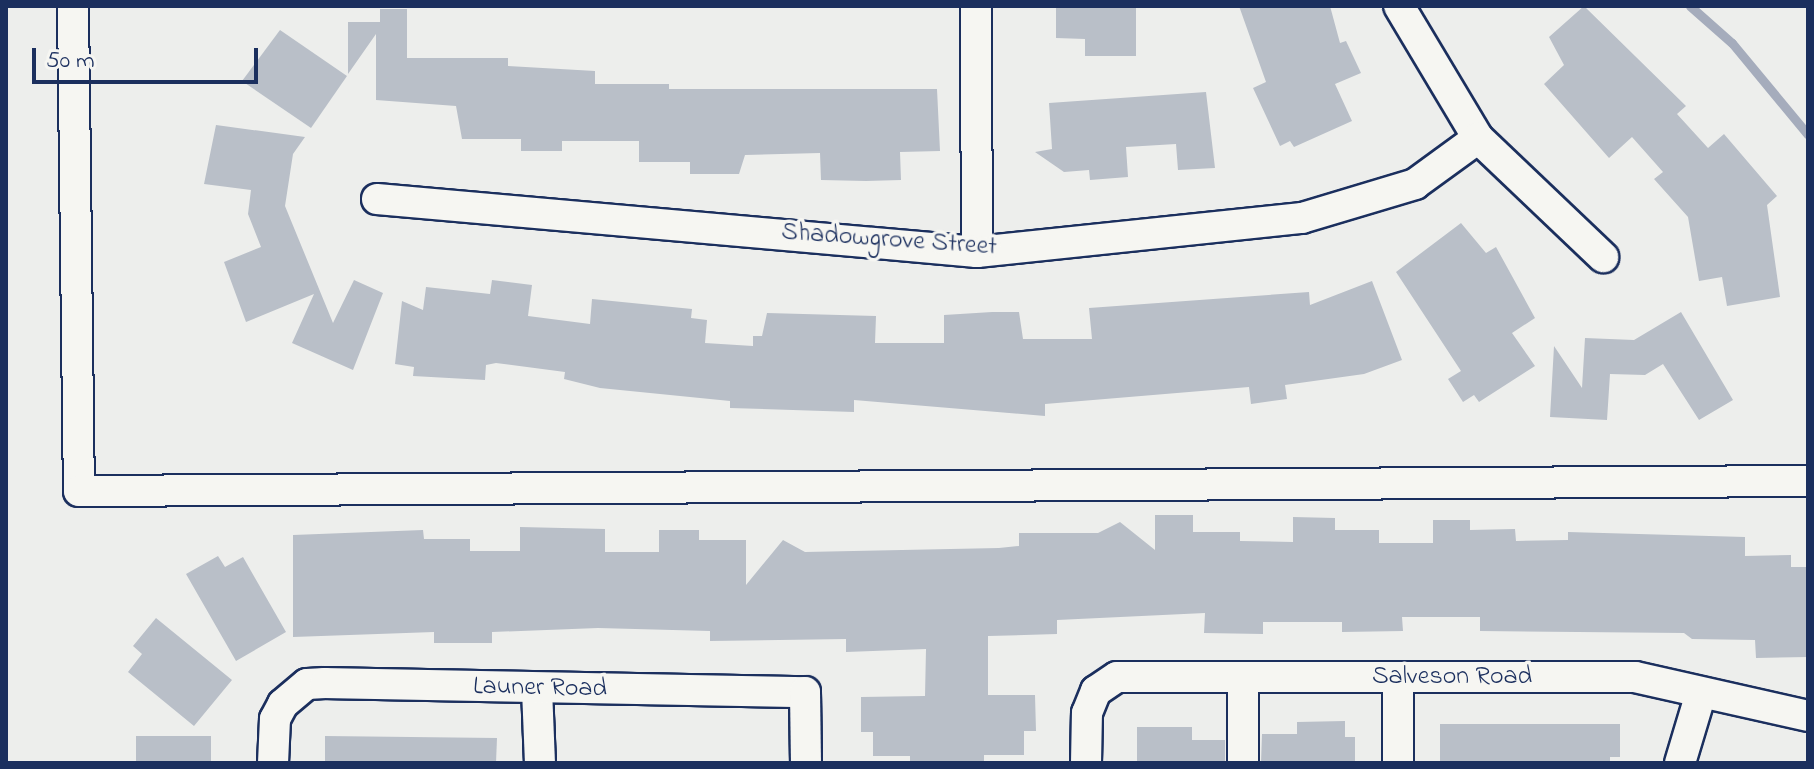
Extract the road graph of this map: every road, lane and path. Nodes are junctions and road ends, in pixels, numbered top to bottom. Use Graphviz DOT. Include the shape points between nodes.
graph roads {
  1 [pos="73,6"];
  2 [pos="976,6"];
  3 [pos="1399,6"];
  4 [pos="1478,138"];
  5 [pos="377,199"];
  6 [pos="977,252"];
  7 [pos="1603,257"];
  8 [pos="1808,481"];
  9 [pos="1398,678"];
  10 [pos="1243,679"];
  11 [pos="537,689"];
  12 [pos="1701,693"];
  13 [pos="1808,716"];
  14 [pos="273,763"];
  15 [pos="540,763"];
  16 [pos="806,763"];
  17 [pos="1086,763"];
  18 [pos="1243,763"];
  19 [pos="1398,763"];
  20 [pos="1680,763"];
  1 -- 8 [label="street" via="79,491"];
  2 -- 6 [label="street"];
  3 -- 4 [label="street"];
  4 -- 6 [label="street, Shadowgrove Street" via="1415,184 1302,218"];
  4 -- 7 [label="street"];
  5 -- 6 [label="street, Shadowgrove Street"];
  9 -- 10 [label="street, Salveson Road"];
  9 -- 12 [label="street, Salveson Road" via="1635,677"];
  9 -- 19 [label="street"];
  10 -- 17 [label="street, Salveson Road" via="1117,677 1096,691 1083,734"];
  10 -- 18 [label="street"];
  11 -- 14 [label="street, Launer Road" via="316,684 283,704 275,719"];
  11 -- 15 [label="street"];
  11 -- 16 [label="street, Launer Road" via="805,692"];
  12 -- 13 [label="street, Salveson Road"];
  12 -- 20 [label="street"];
}
